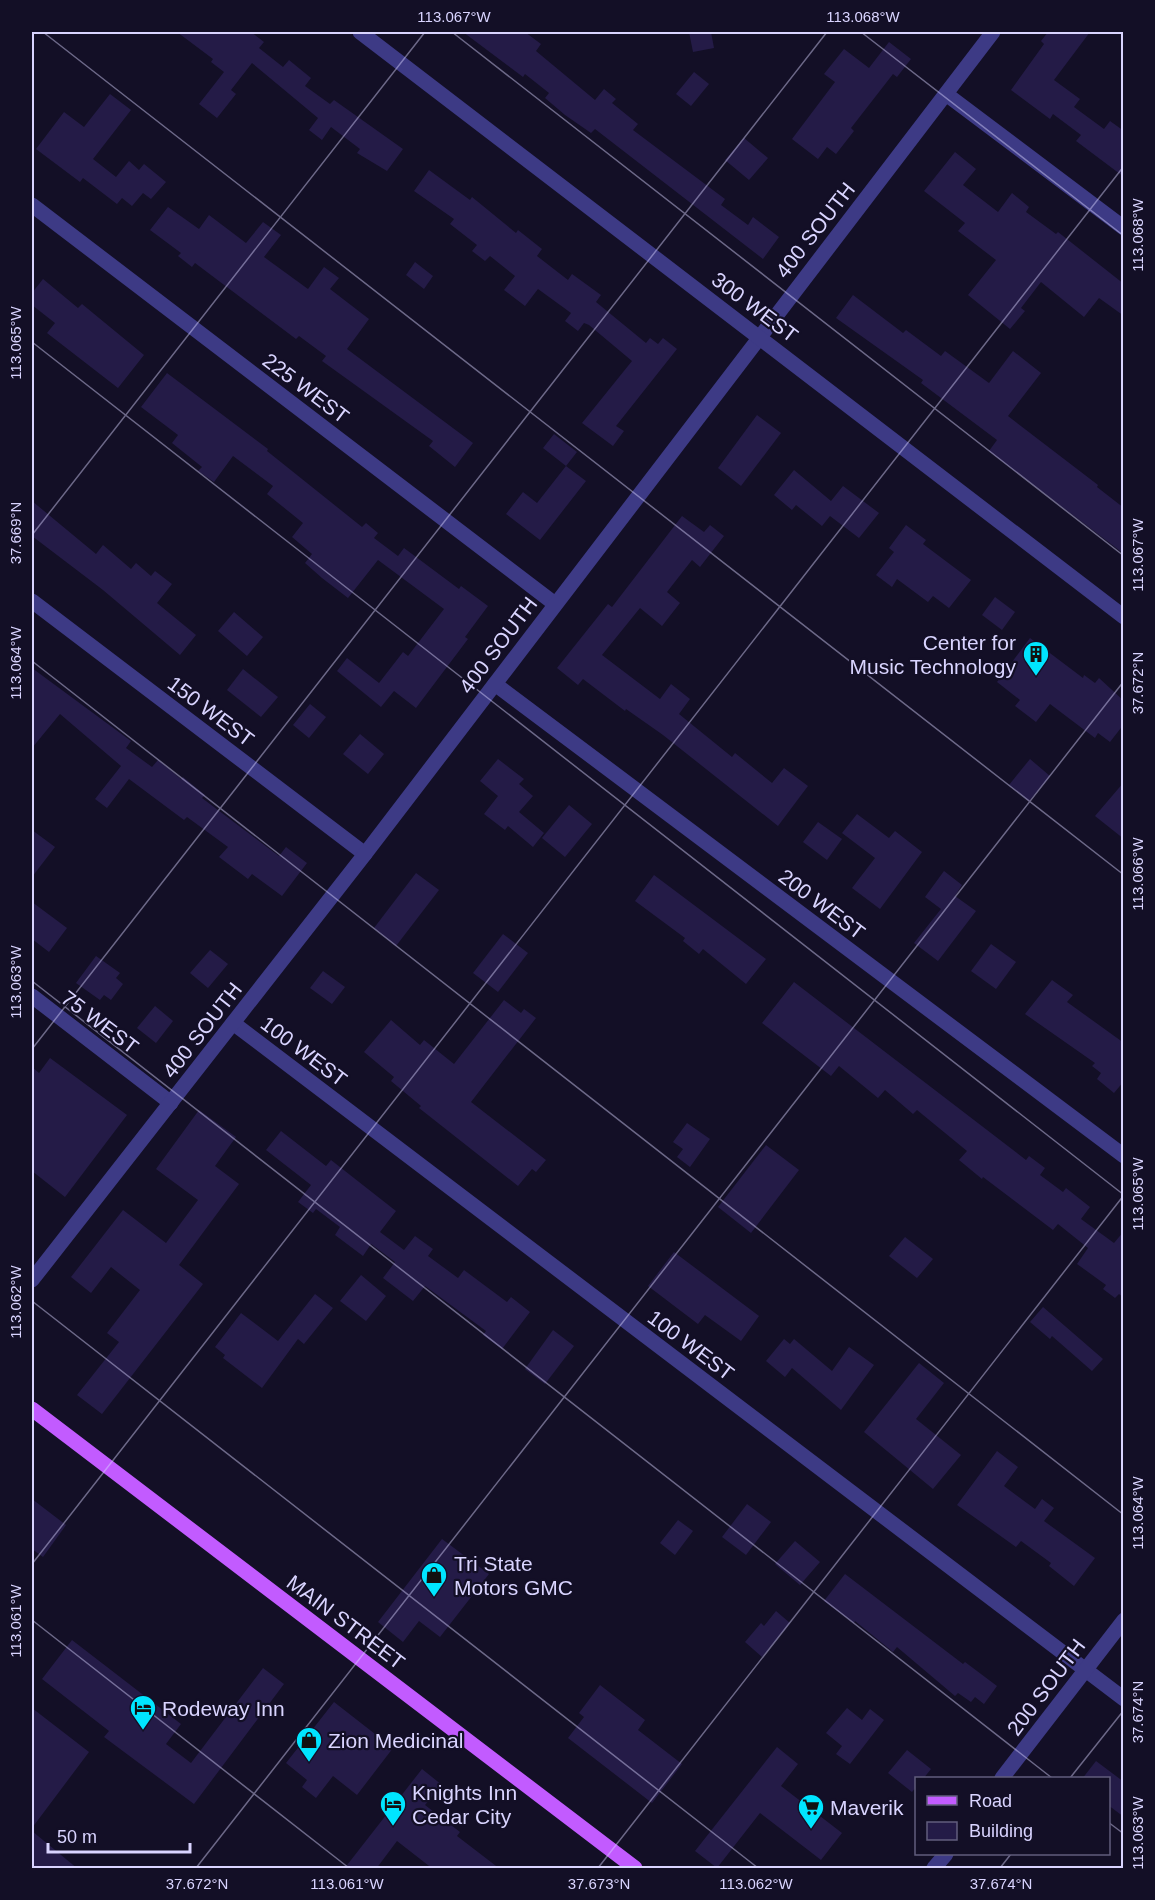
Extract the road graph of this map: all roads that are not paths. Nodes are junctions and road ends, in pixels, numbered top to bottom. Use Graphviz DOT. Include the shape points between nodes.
graph roads {
  1 [pos="360,32"];
  2 [pos="993,32"];
  3 [pos="946,94"];
  4 [pos="32,205"];
  5 [pos="1124,228"];
  6 [pos="759,337"];
  7 [pos="32,601"];
  8 [pos="555,604"];
  9 [pos="1124,617"];
  10 [pos="495,684"];
  11 [pos="365,854"];
  12 [pos="32,996"];
  13 [pos="233,1023"];
  14 [pos="171,1103"];
  15 [pos="1124,1156"];
  16 [pos="32,1280"];
  17 [pos="32,1408"];
  18 [pos="1124,1620"];
  19 [pos="1085,1670"];
  20 [pos="1124,1699"];
  21 [pos="1004,1777"];
  22 [pos="945,1855"];
  23 [pos="635,1869"];
  24 [pos="934,1869"];
  1 -- 6 [label="street, 300 WEST"];
  2 -- 3 [label="street, 400 SOUTH"];
  3 -- 5 [label="street"];
  3 -- 6 [label="street, 400 SOUTH"];
  4 -- 8 [label="street, 225 WEST"];
  6 -- 8 [label="street, 400 SOUTH"];
  6 -- 9 [label="street, 300 WEST"];
  7 -- 11 [label="street, 150 WEST"];
  8 -- 10 [label="street, 400 SOUTH"];
  10 -- 11 [label="street, 400 SOUTH"];
  10 -- 15 [label="street, 200 WEST"];
  11 -- 13 [label="street, 400 SOUTH"];
  12 -- 14 [label="street, 75 WEST"];
  13 -- 14 [label="street, 400 SOUTH"];
  13 -- 19 [label="street, 100 WEST"];
  14 -- 16 [label="street, 400 SOUTH"];
  17 -- 23 [label="main road, MAIN STREET"];
  18 -- 19 [label="street, 200 SOUTH"];
  19 -- 20 [label="street, 100 WEST"];
  19 -- 21 [label="street, 200 SOUTH"];
  22 -- 24 [label="street"];
}
